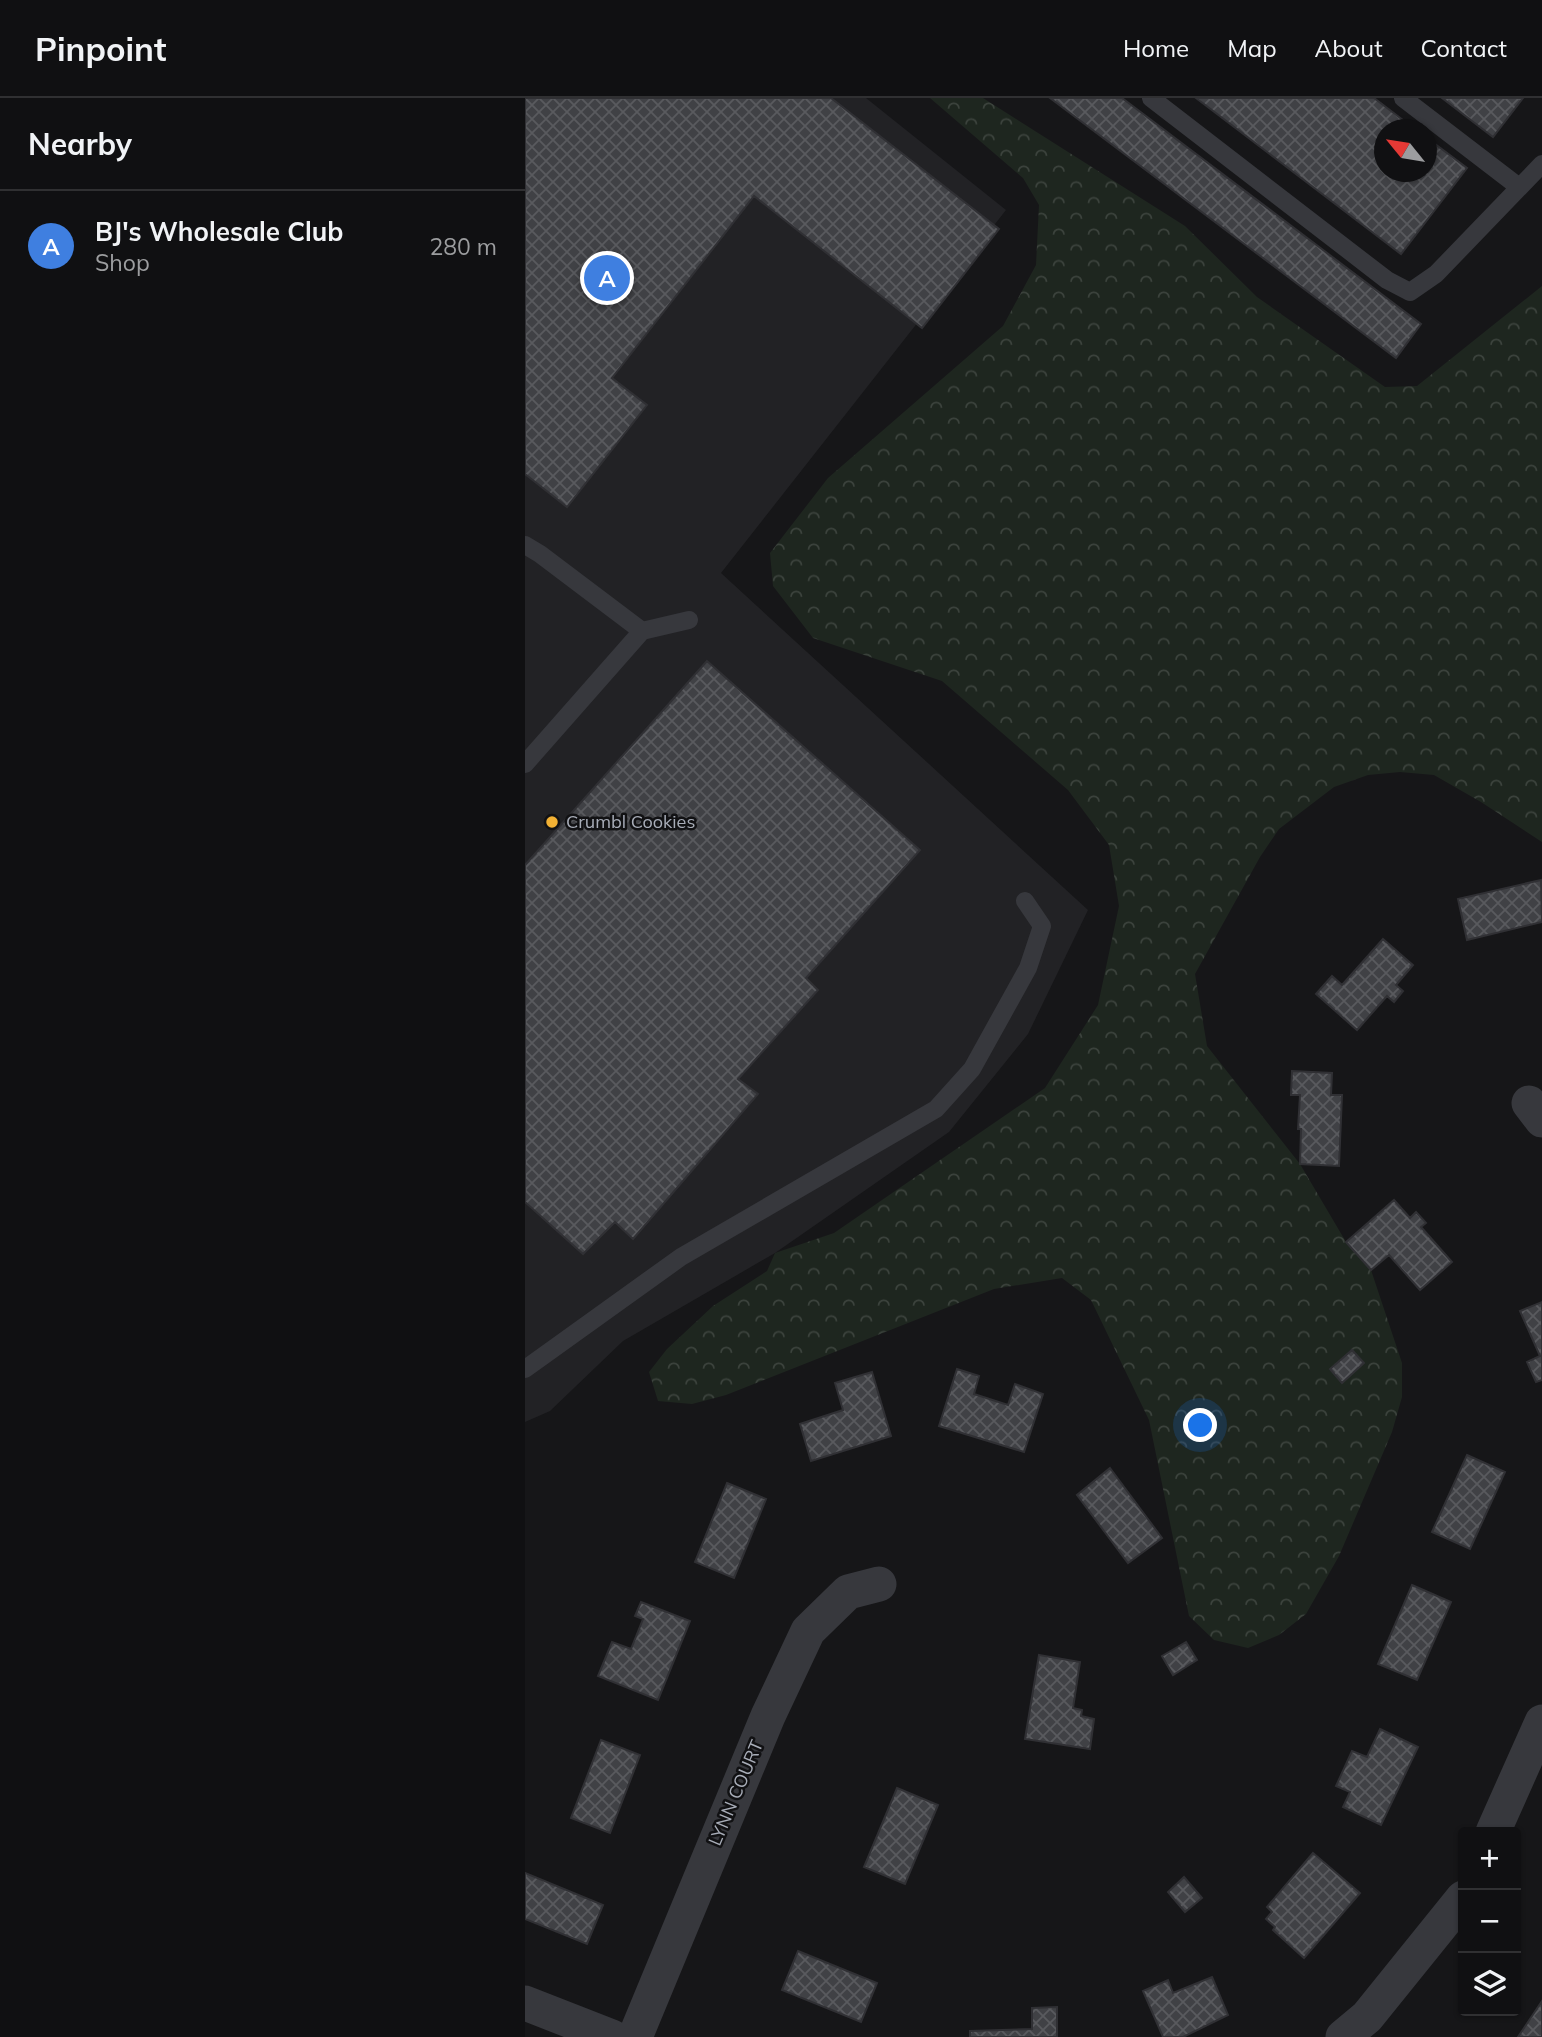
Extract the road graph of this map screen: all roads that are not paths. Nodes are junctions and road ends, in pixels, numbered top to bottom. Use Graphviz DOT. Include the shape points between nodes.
graph roads {
  1 [pos="1151,98"];
  2 [pos="1403,98"];
  3 [pos="1542,164"];
  4 [pos="1519,187"];
  5 [pos="525,545"];
  6 [pos="689,620"];
  7 [pos="642,631"];
  8 [pos="525,764"];
  9 [pos="1025,901"];
  10 [pos="525,1369"];
  11 [pos="879,1584"];
  12 [pos="1542,1722"];
  13 [pos="1495,1827"];
  14 [pos="1458,1904"];
  15 [pos="525,2003"];
  16 [pos="612,2037"];
  17 [pos="635,2037"];
  18 [pos="1343,2037"];
  1 -- 4 [label="lane" via="1387,280 1410,292 1436,274"];
  2 -- 4 [label="lane"];
  3 -- 4 [label="lane"];
  5 -- 7 [label="lane"];
  6 -- 7 [label="lane"];
  7 -- 8 [label="lane"];
  9 -- 10 [label="lane" via="1042,926 1028,968 972,1069 936,1108 681,1257"];
  11 -- 17 [label="street, LYNN COURT" via="848,1592 808,1631"];
  12 -- 13 [label="street"];
  14 -- 18 [label="street" via="1367,2017"];
  15 -- 16 [label="street"];
}
